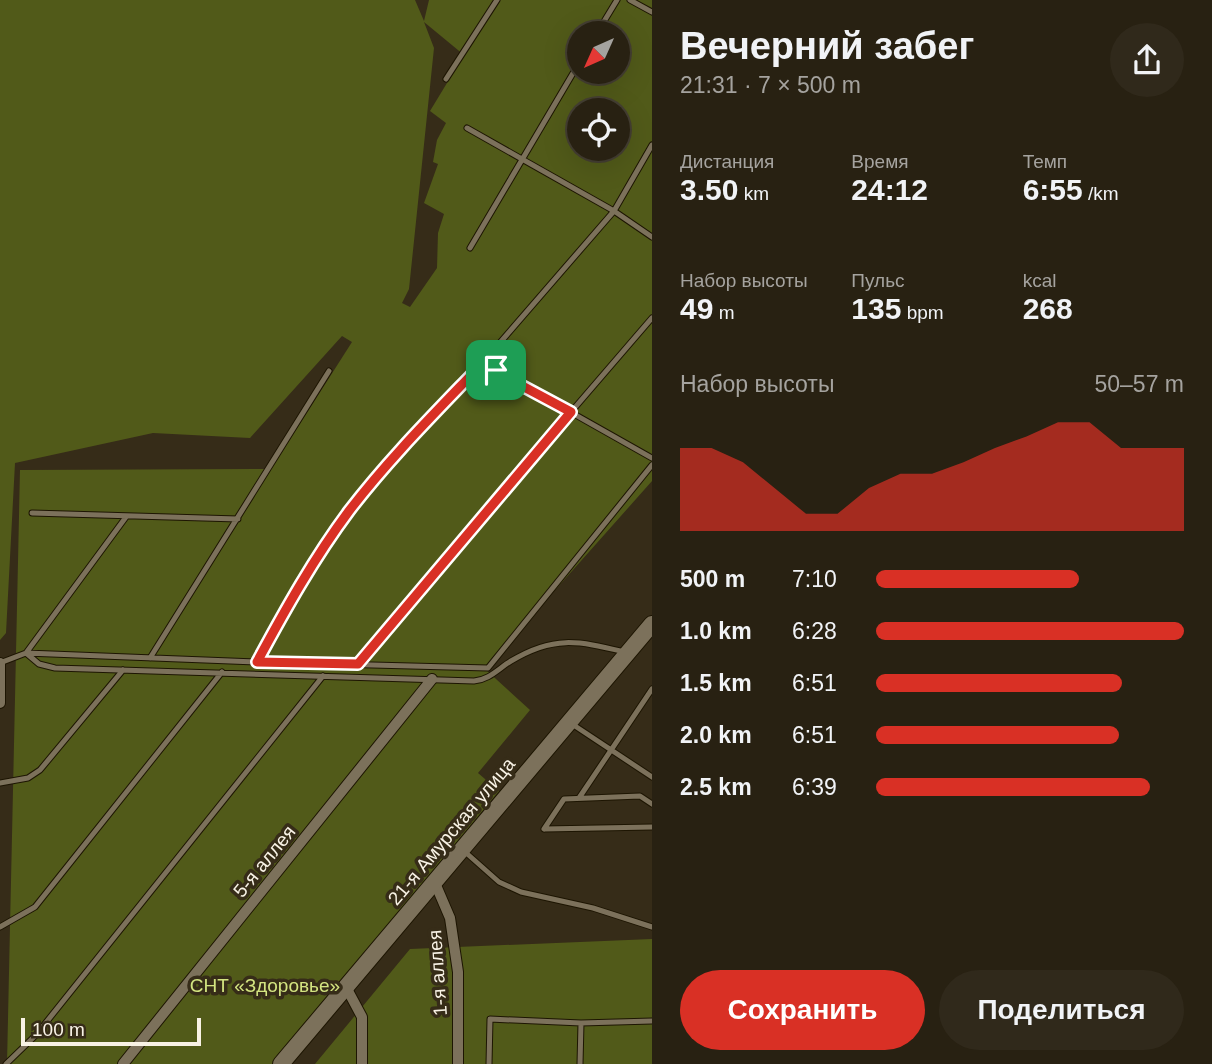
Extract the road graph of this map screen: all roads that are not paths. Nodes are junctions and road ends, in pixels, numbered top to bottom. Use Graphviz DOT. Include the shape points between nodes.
graph roads {
  1 [pos="497,0"];
  2 [pos="617,0"];
  3 [pos="630,0"];
  4 [pos="652,12"];
  5 [pos="604,21"];
  6 [pos="446,79"];
  7 [pos="567,83"];
  8 [pos="467,128"];
  9 [pos="652,145"];
  10 [pos="521,159"];
  11 [pos="614,211"];
  12 [pos="652,237"];
  13 [pos="470,248"];
  14 [pos="652,318"];
  15 [pos="478,368"];
  16 [pos="329,371"];
  17 [pos="571,412"];
  18 [pos="652,458"];
  19 [pos="652,465"];
  20 [pos="32,513"];
  21 [pos="127,517"];
  22 [pos="238,519"];
  23 [pos="652,624"];
  24 [pos="627,652"];
  25 [pos="26,653"];
  26 [pos="150,658"];
  27 [pos="257,662"];
  28 [pos="0,663"];
  29 [pos="358,664"];
  30 [pos="122,670"];
  31 [pos="222,672"];
  32 [pos="323,676"];
  33 [pos="432,679"];
  34 [pos="652,689"];
  35 [pos="0,703"];
  36 [pos="569,722"];
  37 [pos="611,750"];
  38 [pos="652,777"];
  39 [pos="0,783"];
  40 [pos="579,798"];
  41 [pos="652,804"];
  42 [pos="652,827"];
  43 [pos="463,850"];
  44 [pos="435,883"];
  45 [pos="0,927"];
  46 [pos="652,927"];
  47 [pos="346,987"];
  48 [pos="652,1021"];
  49 [pos="580,1023"];
  50 [pos="6,1064"];
  51 [pos="123,1064"];
  52 [pos="281,1064"];
  53 [pos="362,1064"];
  54 [pos="458,1064"];
  55 [pos="489,1064"];
  56 [pos="580,1064"];
  1 -- 6 [label="lane"];
  2 -- 5 [label="lane"];
  3 -- 4 [label="lane"];
  7 -- 10 [label="lane"];
  8 -- 10 [label="lane"];
  9 -- 11 [label="lane"];
  10 -- 11 [label="lane"];
  10 -- 13 [label="lane"];
  11 -- 12 [label="lane"];
  11 -- 15 [label="lane"];
  14 -- 17 [label="lane"];
  15 -- 17 [label="lane" via="496,370"];
  15 -- 27 [label="lane" via="397,453 348,513"];
  16 -- 22 [label="lane"];
  17 -- 18 [label="lane"];
  17 -- 29 [label="lane"];
  19 -- 29 [label="lane" via="488,668"];
  20 -- 21 [label="lane"];
  21 -- 22 [label="lane"];
  21 -- 25 [label="lane"];
  22 -- 26 [label="lane"];
  23 -- 24 [label="main road, 21-я Амурская улица"];
  24 -- 33 [label="lane" via="566,642 536,646 484,680"];
  24 -- 36 [label="main road, 21-я Амурская улица"];
  25 -- 26 [label="lane"];
  25 -- 28 [label="lane"];
  25 -- 30 [label="lane" via="46,667"];
  26 -- 27 [label="lane"];
  27 -- 29 [label="lane"];
  28 -- 35 [label="street"];
  30 -- 31 [label="lane"];
  30 -- 39 [label="lane" via="40,770 28,778"];
  31 -- 32 [label="lane"];
  31 -- 45 [label="lane" via="36,907"];
  32 -- 33 [label="lane"];
  32 -- 50 [label="lane" via="36,1035"];
  33 -- 51 [label="street, 5-я аллея"];
  34 -- 37 [label="lane"];
  36 -- 37 [label="lane"];
  36 -- 43 [label="main road, 21-я Амурская улица"];
  37 -- 38 [label="lane"];
  37 -- 40 [label="lane"];
  40 -- 41 [label="lane" via="640,796"];
  40 -- 42 [label="lane" via="564,799 544,830"];
  43 -- 44 [label="main road, 21-я Амурская улица"];
  43 -- 46 [label="lane" via="499,882 521,892"];
  44 -- 47 [label="main road, 21-я Амурская улица"];
  44 -- 54 [label="street, 1-я аллея" via="450,918 458,972"];
  47 -- 52 [label="main road, 21-я Амурская улица"];
  47 -- 53 [label="street" via="362,1017"];
  48 -- 49 [label="lane"];
  49 -- 55 [label="lane" via="490,1019"];
  49 -- 56 [label="lane"];
}
